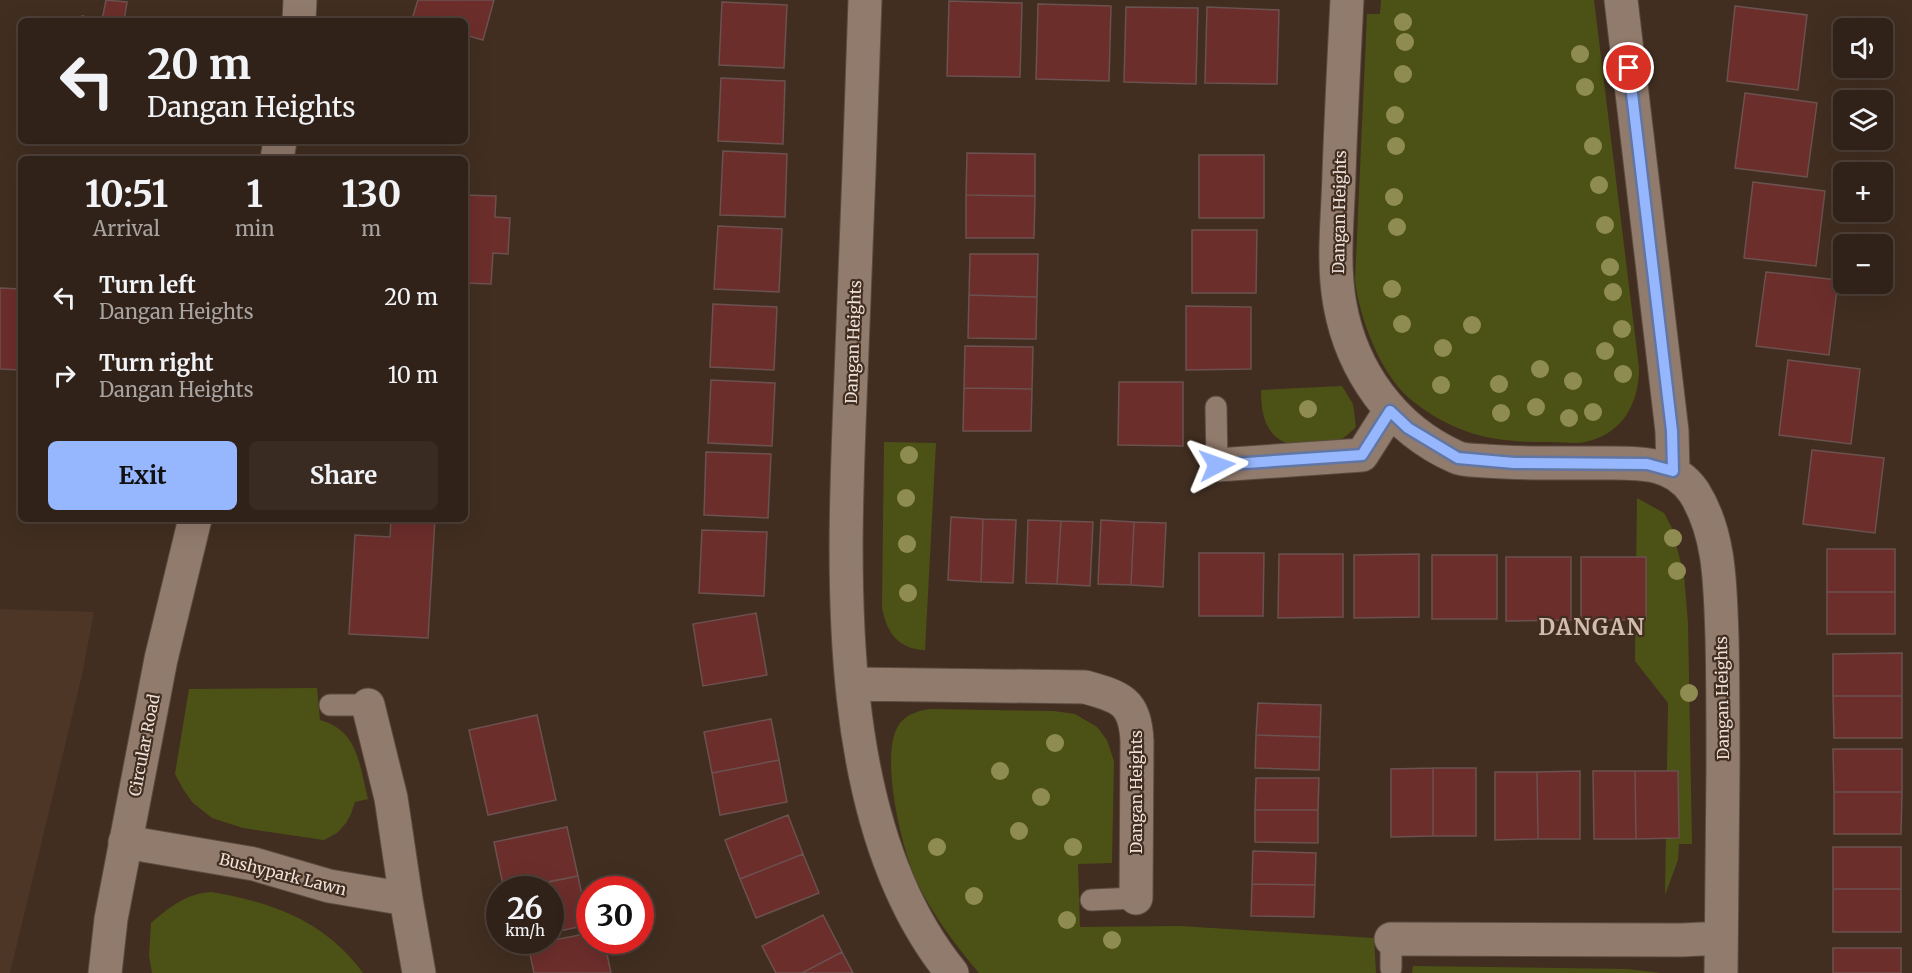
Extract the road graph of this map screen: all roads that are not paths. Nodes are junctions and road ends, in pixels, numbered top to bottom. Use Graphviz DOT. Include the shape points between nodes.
graph roads {
  1 [pos="300,0"];
  2 [pos="865,0"];
  3 [pos="1347,0"];
  4 [pos="1621,0"];
  5 [pos="299,18"];
  6 [pos="1216,407"];
  7 [pos="1390,411"];
  8 [pos="1217,465"];
  9 [pos="1673,471"];
  10 [pos="194,522"];
  11 [pos="852,684"];
  12 [pos="330,705"];
  13 [pos="368,705"];
  14 [pos="125,842"];
  15 [pos="1136,898"];
  16 [pos="406,899"];
  17 [pos="1091,900"];
  18 [pos="1722,938"];
  19 [pos="1391,954"];
  20 [pos="105,973"];
  21 [pos="419,973"];
  22 [pos="952,973"];
  23 [pos="1721,973"];
  1 -- 5 [label="street"];
  2 -- 11 [label="street, Dangan Heights" via="849,436 847,570"];
  3 -- 7 [label="street, Dangan Heights" via="1337,263 1340,303 1358,358"];
  4 -- 9 [label="street" via="1672,431"];
  6 -- 8 [label="lane"];
  7 -- 8 [label="street" via="1362,455"];
  7 -- 9 [label="street, Dangan Heights" via="1408,428 1458,458 1514,463 1647,464"];
  9 -- 18 [label="street, Dangan Heights" via="1694,492 1707,518 1718,570 1724,696"];
  10 -- 14 [label="street, Circular Road" via="161,659"];
  11 -- 15 [label="street, Dangan Heights" via="1085,687 1104,692 1128,706 1137,741"];
  11 -- 22 [label="street, Dangan Heights" via="877,829 916,919"];
  12 -- 13 [label="lane"];
  13 -- 16 [label="street" via="391,798"];
  14 -- 16 [label="street, Bushypark Lawn" via="254,864 329,886"];
  14 -- 20 [label="street, Circular Road"];
  15 -- 17 [label="lane, Dangan Heights"];
  16 -- 21 [label="street"];
  18 -- 19 [label="street"];
  18 -- 23 [label="street, Dangan Heights"];
}
